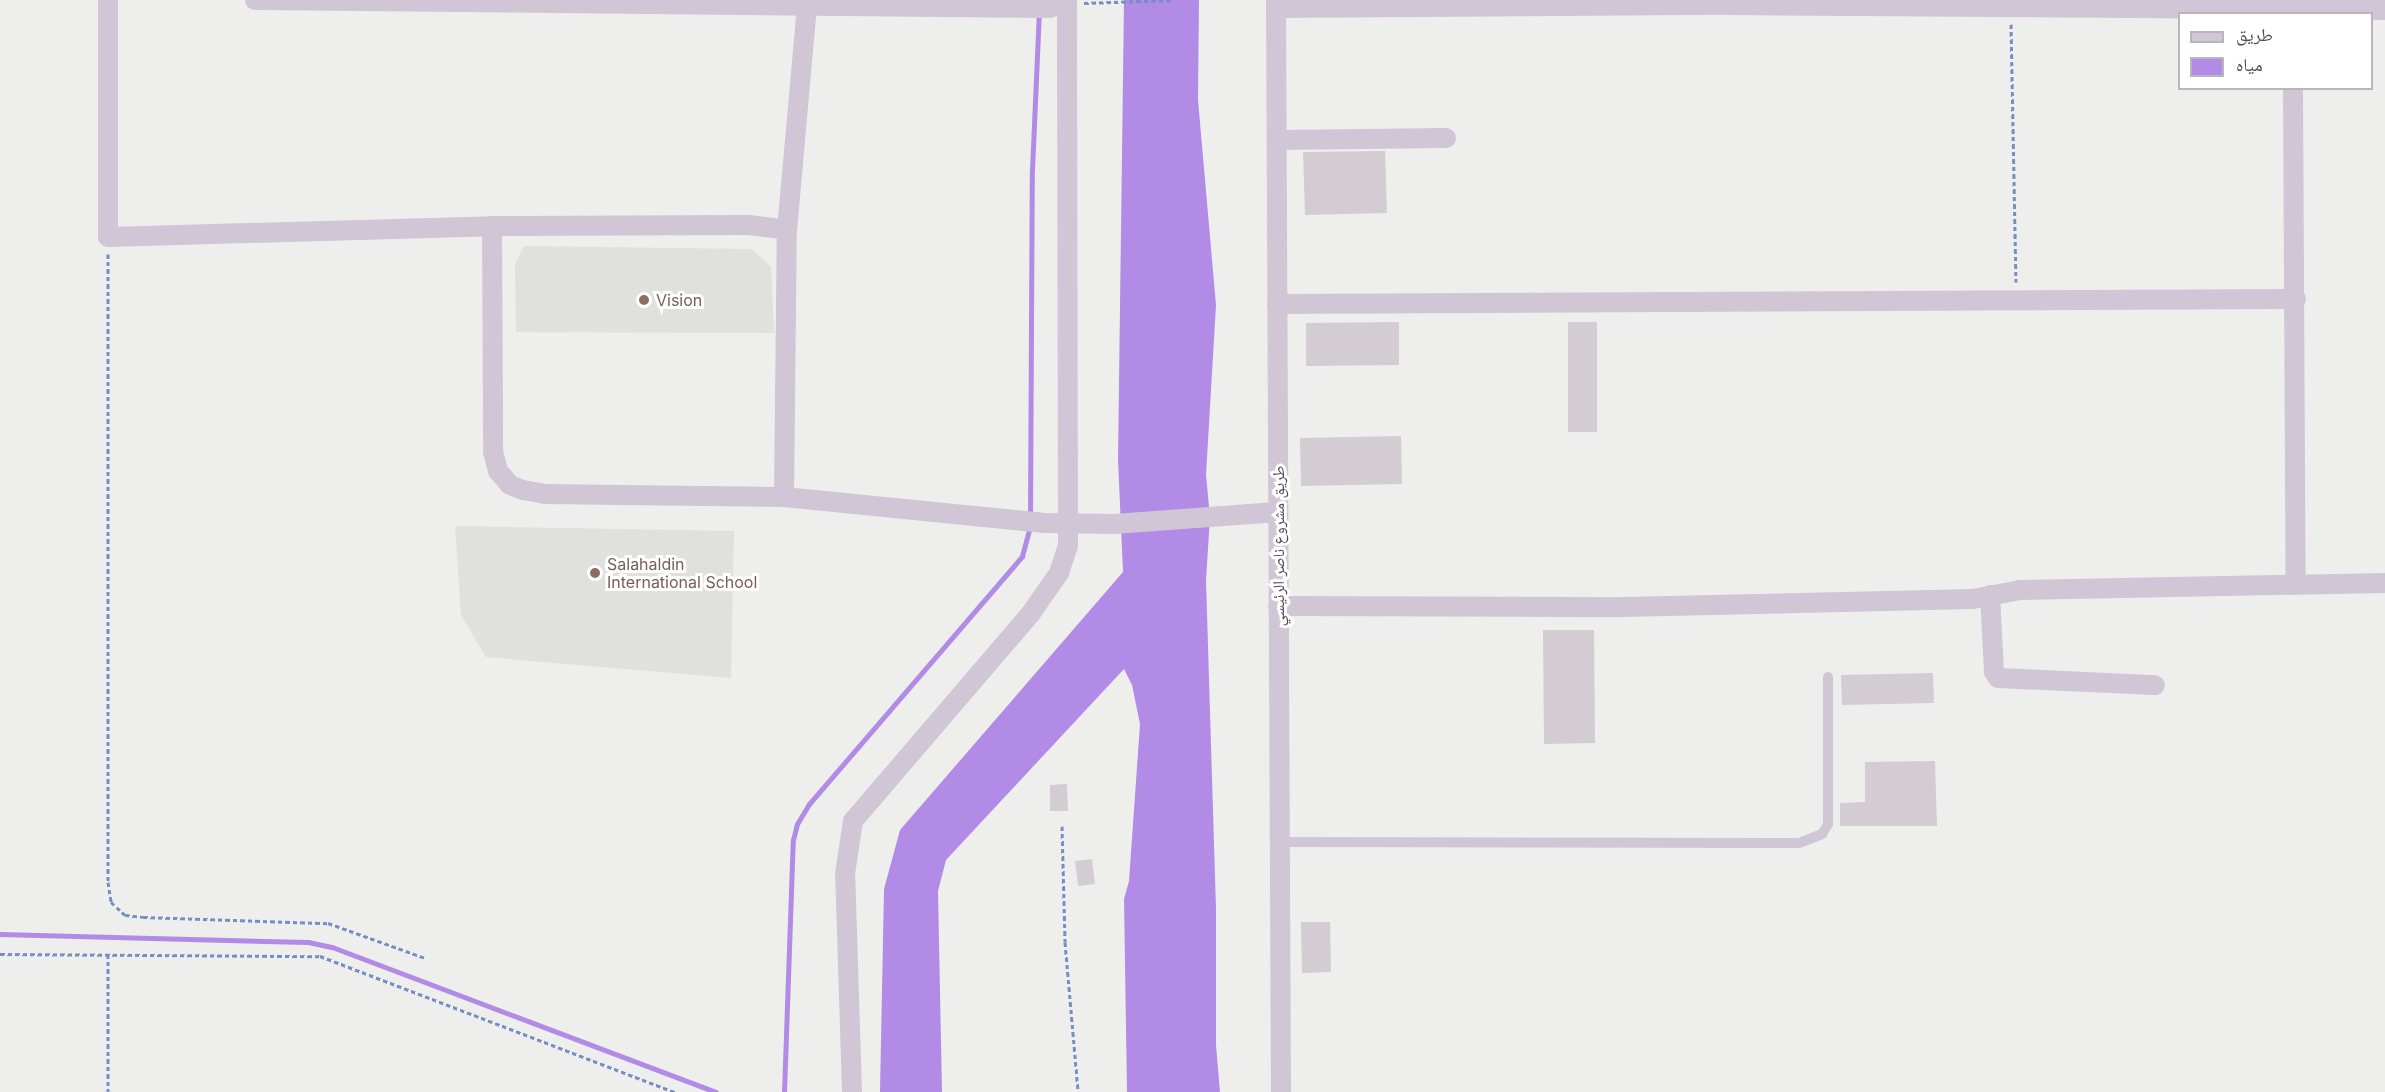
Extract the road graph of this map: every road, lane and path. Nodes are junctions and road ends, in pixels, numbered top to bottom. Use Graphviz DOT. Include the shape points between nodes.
graph roads {
  1 [pos="108,0"];
  2 [pos="255,0"];
  3 [pos="1172,0"];
  4 [pos="286,1"];
  5 [pos="362,1"];
  6 [pos="607,1"];
  7 [pos="1121,2"];
  8 [pos="807,4"];
  9 [pos="1058,4"];
  10 [pos="1276,4"];
  11 [pos="2080,4"];
  12 [pos="2291,7"];
  13 [pos="2011,8"];
  14 [pos="2385,10"];
  15 [pos="2293,90"];
  16 [pos="1446,138"];
  17 [pos="1278,140"];
  18 [pos="492,226"];
  19 [pos="787,230"];
  20 [pos="108,237"];
  21 [pos="2296,299"];
  22 [pos="2016,301"];
  23 [pos="1277,304"];
  24 [pos="784,497"];
  25 [pos="1278,512"];
  26 [pos="1069,523"];
  27 [pos="2296,583"];
  28 [pos="2385,583"];
  29 [pos="1990,595"];
  30 [pos="1278,606"];
  31 [pos="1828,677"];
  32 [pos="2155,685"];
  33 [pos="1062,826"];
  34 [pos="1279,842"];
  35 [pos="0,954"];
  36 [pos="108,954"];
  37 [pos="425,958"];
  38 [pos="108,1092"];
  39 [pos="675,1092"];
  40 [pos="852,1092"];
  41 [pos="1078,1092"];
  42 [pos="1281,1092"];
  1 -- 20 [label="street"];
  2 -- 4 [label="street"];
  3 -- 7 [label="path"];
  4 -- 5 [label="street"];
  5 -- 6 [label="street"];
  6 -- 8 [label="street"];
  8 -- 9 [label="street"];
  8 -- 19 [label="street"];
  9 -- 26 [label="street"];
  10 -- 13 [label="street"];
  10 -- 17 [label="street, طريق مشروع ناصر الرئيسي"];
  11 -- 12 [label="street"];
  11 -- 13 [label="street"];
  12 -- 14 [label="street"];
  13 -- 22 [label="path"];
  15 -- 21 [label="street"];
  16 -- 17 [label="street"];
  17 -- 23 [label="street, طريق مشروع ناصر الرئيسي"];
  18 -- 19 [label="street" via="749,225"];
  18 -- 20 [label="street"];
  18 -- 24 [label="street" via="494,452 498,471 510,485 545,494"];
  19 -- 24 [label="street"];
  20 -- 37 [label="path" via="111,902 125,915 143,917 328,923"];
  21 -- 22 [label="street"];
  21 -- 27 [label="street"];
  22 -- 23 [label="street"];
  23 -- 25 [label="street, طريق مشروع ناصر الرئيسي"];
  24 -- 26 [label="street"];
  25 -- 26 [label="street" via="1114,524"];
  25 -- 30 [label="street, طريق مشروع ناصر الرئيسي"];
  26 -- 40 [label="street" via="1065,558 1031,613 853,821 845,874"];
  27 -- 28 [label="street"];
  27 -- 29 [label="street" via="2020,590"];
  29 -- 30 [label="street" via="1622,607"];
  29 -- 32 [label="street" via="1994,672 1998,678"];
  30 -- 34 [label="street, طريق مشروع ناصر الرئيسي"];
  31 -- 34 [label="lane" via="1828,824 1822,834 1799,843"];
  33 -- 41 [label="path" via="1065,942"];
  34 -- 42 [label="street, طريق مشروع ناصر الرئيسي"];
  35 -- 36 [label="path"];
  36 -- 38 [label="path"];
  36 -- 39 [label="path" via="320,956"];
}
